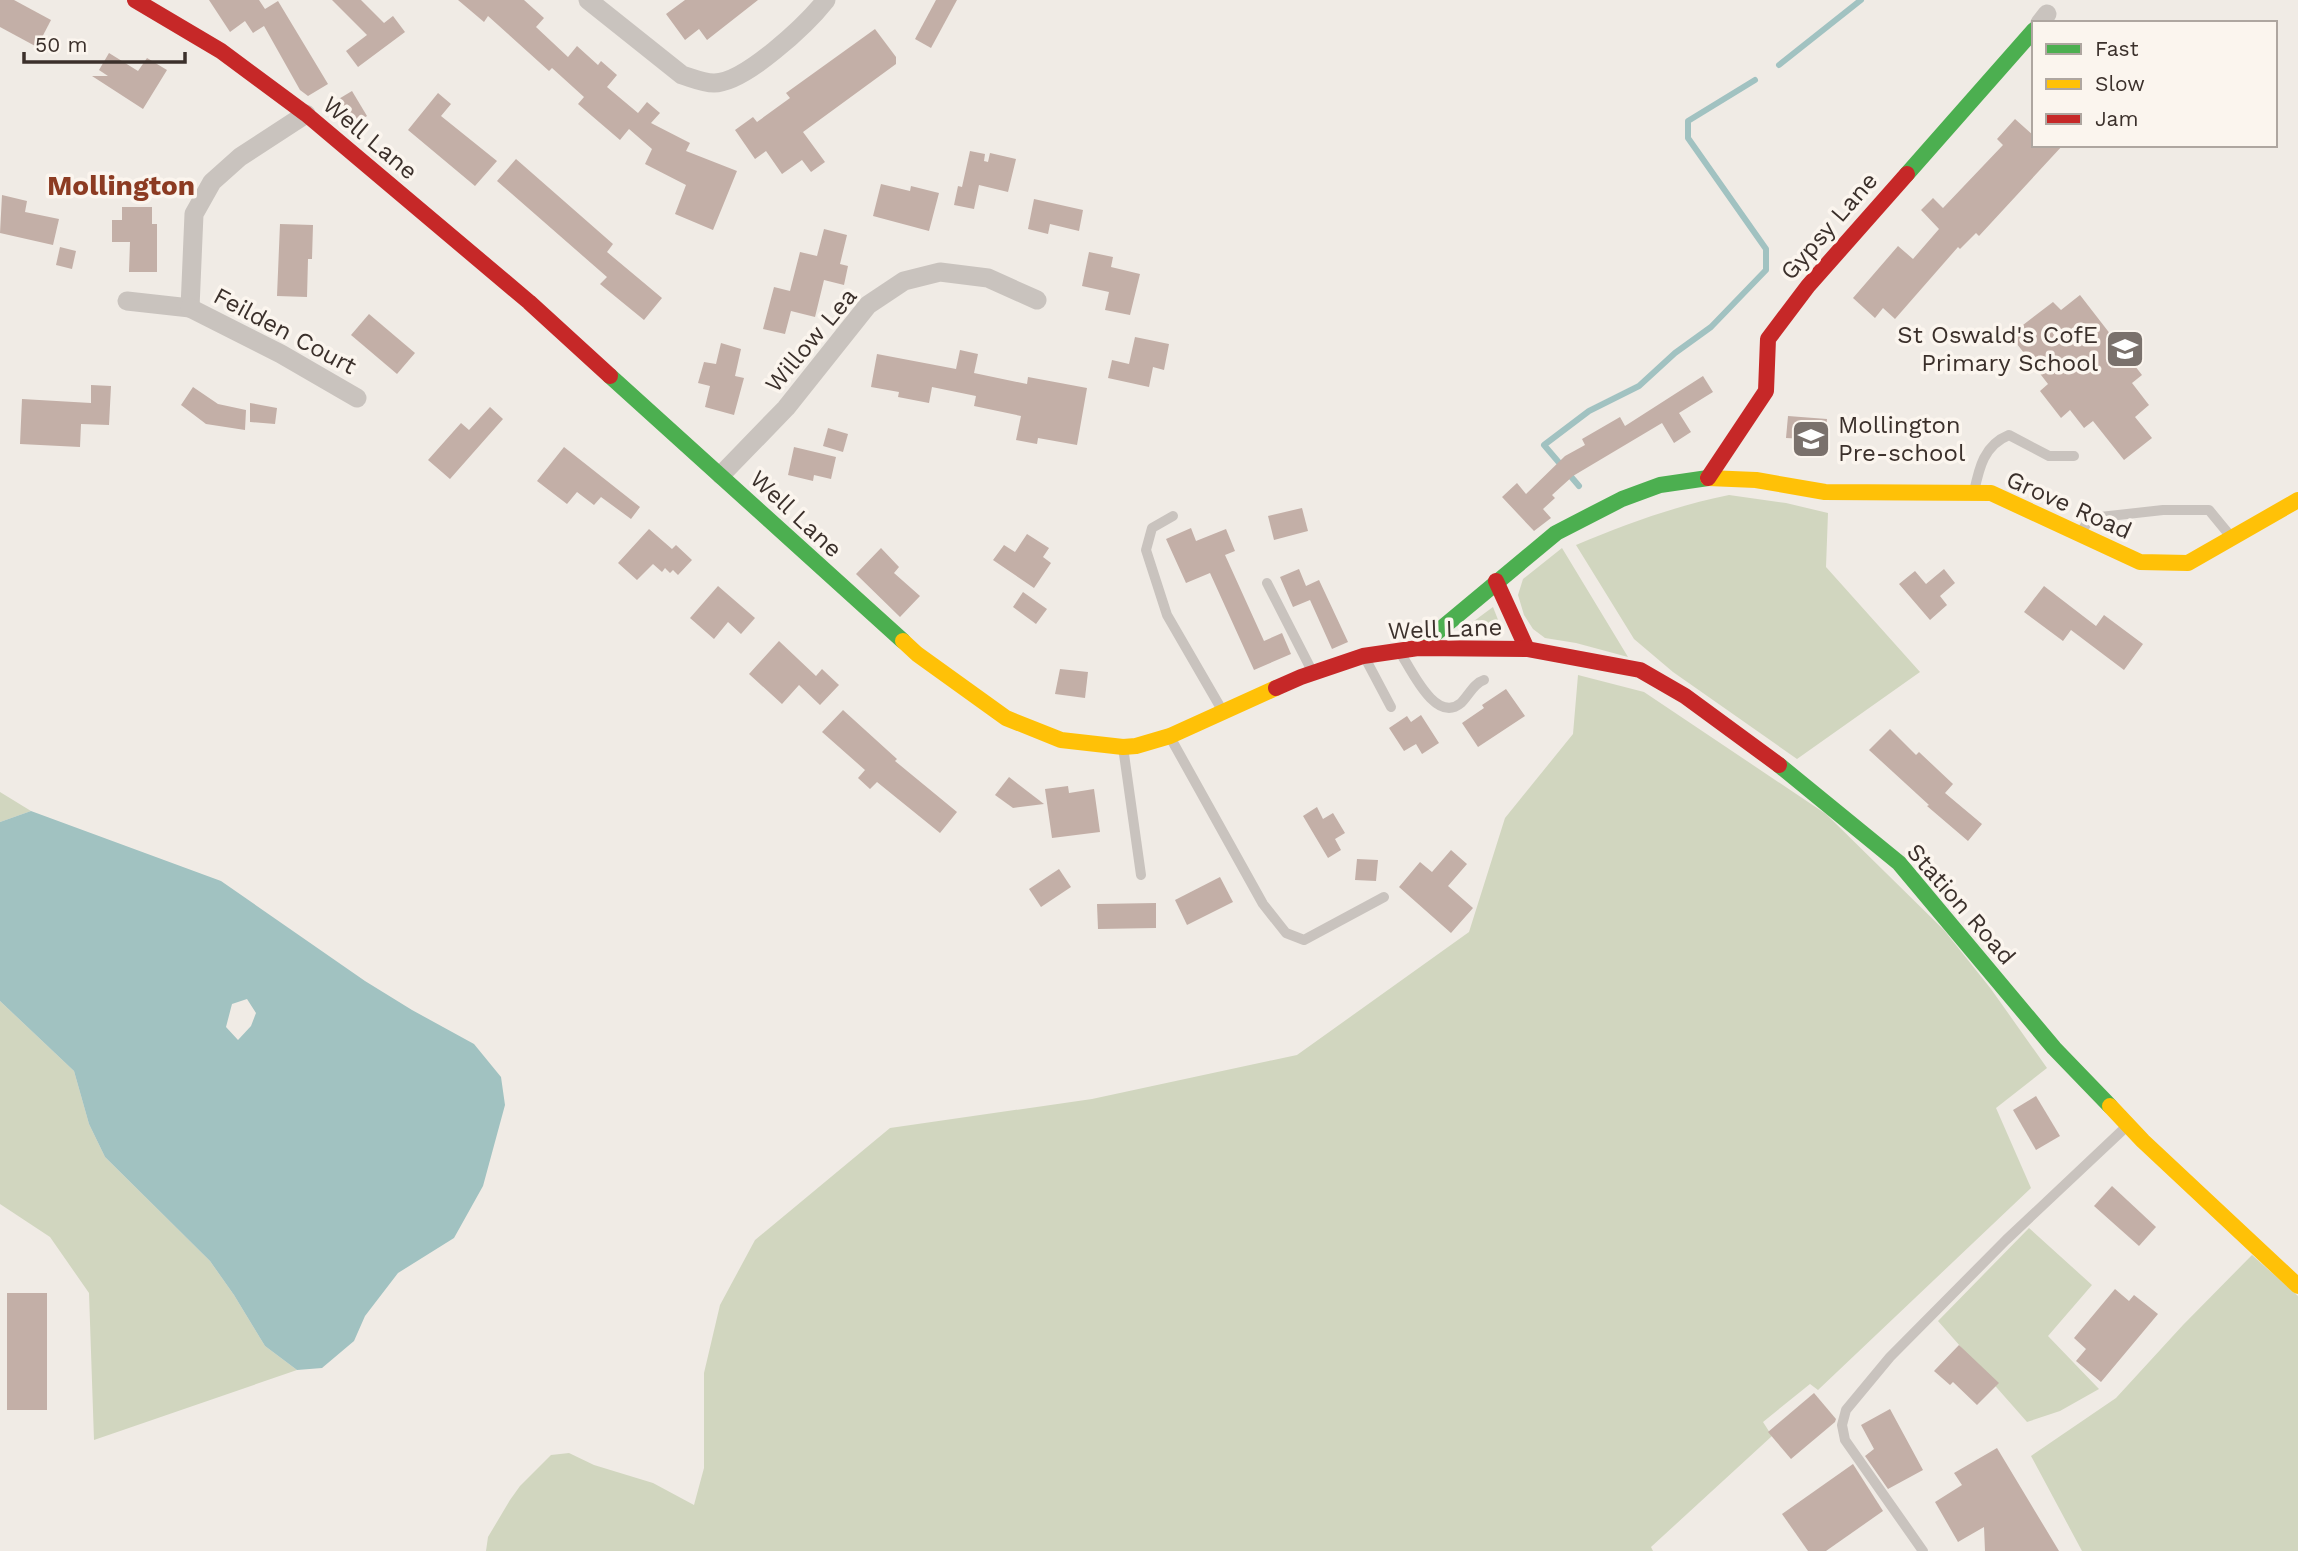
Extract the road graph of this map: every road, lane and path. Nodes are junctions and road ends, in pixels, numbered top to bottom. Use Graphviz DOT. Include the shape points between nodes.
graph roads {
  1 [pos="135,0"];
  2 [pos="588,0"];
  3 [pos="826,0"];
  4 [pos="2032,32"];
  5 [pos="306,114"];
  6 [pos="1037,300"];
  7 [pos="127,301"];
  8 [pos="190,308"];
  9 [pos="357,398"];
  10 [pos="2074,456"];
  11 [pos="721,475"];
  12 [pos="1708,478"];
  13 [pos="1974,493"];
  14 [pos="2298,500"];
  15 [pos="1173,516"];
  16 [pos="2079,534"];
  17 [pos="2232,538"];
  18 [pos="1496,581"];
  19 [pos="1267,583"];
  20 [pos="1418,648"];
  21 [pos="1527,649"];
  22 [pos="1399,651"];
  23 [pos="1363,656"];
  24 [pos="1313,673"];
  25 [pos="1484,680"];
  26 [pos="1391,707"];
  27 [pos="1224,714"];
  28 [pos="1170,736"];
  29 [pos="1123,747"];
  30 [pos="1141,875"];
  31 [pos="1384,897"];
  32 [pos="2128,1126"];
  33 [pos="2298,1286"];
  34 [pos="1923,1551"];
  1 -- 5 [label="street, Well Lane" via="221,51"];
  2 -- 3 [label="street" via="682,75 715,83 755,65 813,17"];
  4 -- 12 [label="street, Gypsy Lane" via="1808,286 1768,339 1766,391"];
  5 -- 8 [label="street, Feilden Court" via="240,157 212,182 194,214"];
  5 -- 11 [label="street, Well Lane" via="529,302"];
  6 -- 11 [label="street, Willow Lea" via="988,278 940,272 904,281 868,305 786,408"];
  7 -- 8 [label="street, Feilden Court"];
  8 -- 9 [label="street, Feilden Court"];
  10 -- 13 [label="lane" via="2049,456 2009,435 1995,440 1983,457"];
  11 -- 29 [label="street, Well Lane" via="918,654 1006,718 1061,740"];
  12 -- 13 [label="street, Grove Road" via="1756,480 1825,492"];
  12 -- 18 [label="street, Grove Road" via="1660,485 1622,499 1556,533"];
  13 -- 16 [label="street, Grove Road" via="1991,493"];
  14 -- 17 [label="street, Grove Road"];
  15 -- 27 [label="lane" via="1152,528 1146,550 1167,615"];
  16 -- 17 [label="street, Grove Road" via="2140,562 2188,563"];
  16 -- 17 [label="lane" via="2091,518 2209,510"];
  18 -- 20 [label="street, Grove Road"];
  18 -- 21 [label="street"];
  19 -- 24 [label="lane"];
  20 -- 21 [label="street, Well Lane"];
  20 -- 22 [label="street, Well Lane"];
  21 -- 32 [label="street, Station Road" via="1640,670 1685,696 1796,778 1899,863 2054,1048"];
  22 -- 23 [label="street, Well Lane"];
  22 -- 25 [label="lane" via="1435,704 1458,706"];
  23 -- 24 [label="street, Well Lane"];
  23 -- 26 [label="lane"];
  24 -- 27 [label="street, Well Lane"];
  27 -- 28 [label="street, Well Lane"];
  28 -- 29 [label="street, Well Lane"];
  28 -- 31 [label="lane" via="1263,904 1286,933 1304,940"];
  29 -- 30 [label="lane"];
  32 -- 33 [label="street, Station Road"];
  32 -- 34 [label="lane" via="1996,1250 1890,1357 1846,1410 1844,1440"];
}
